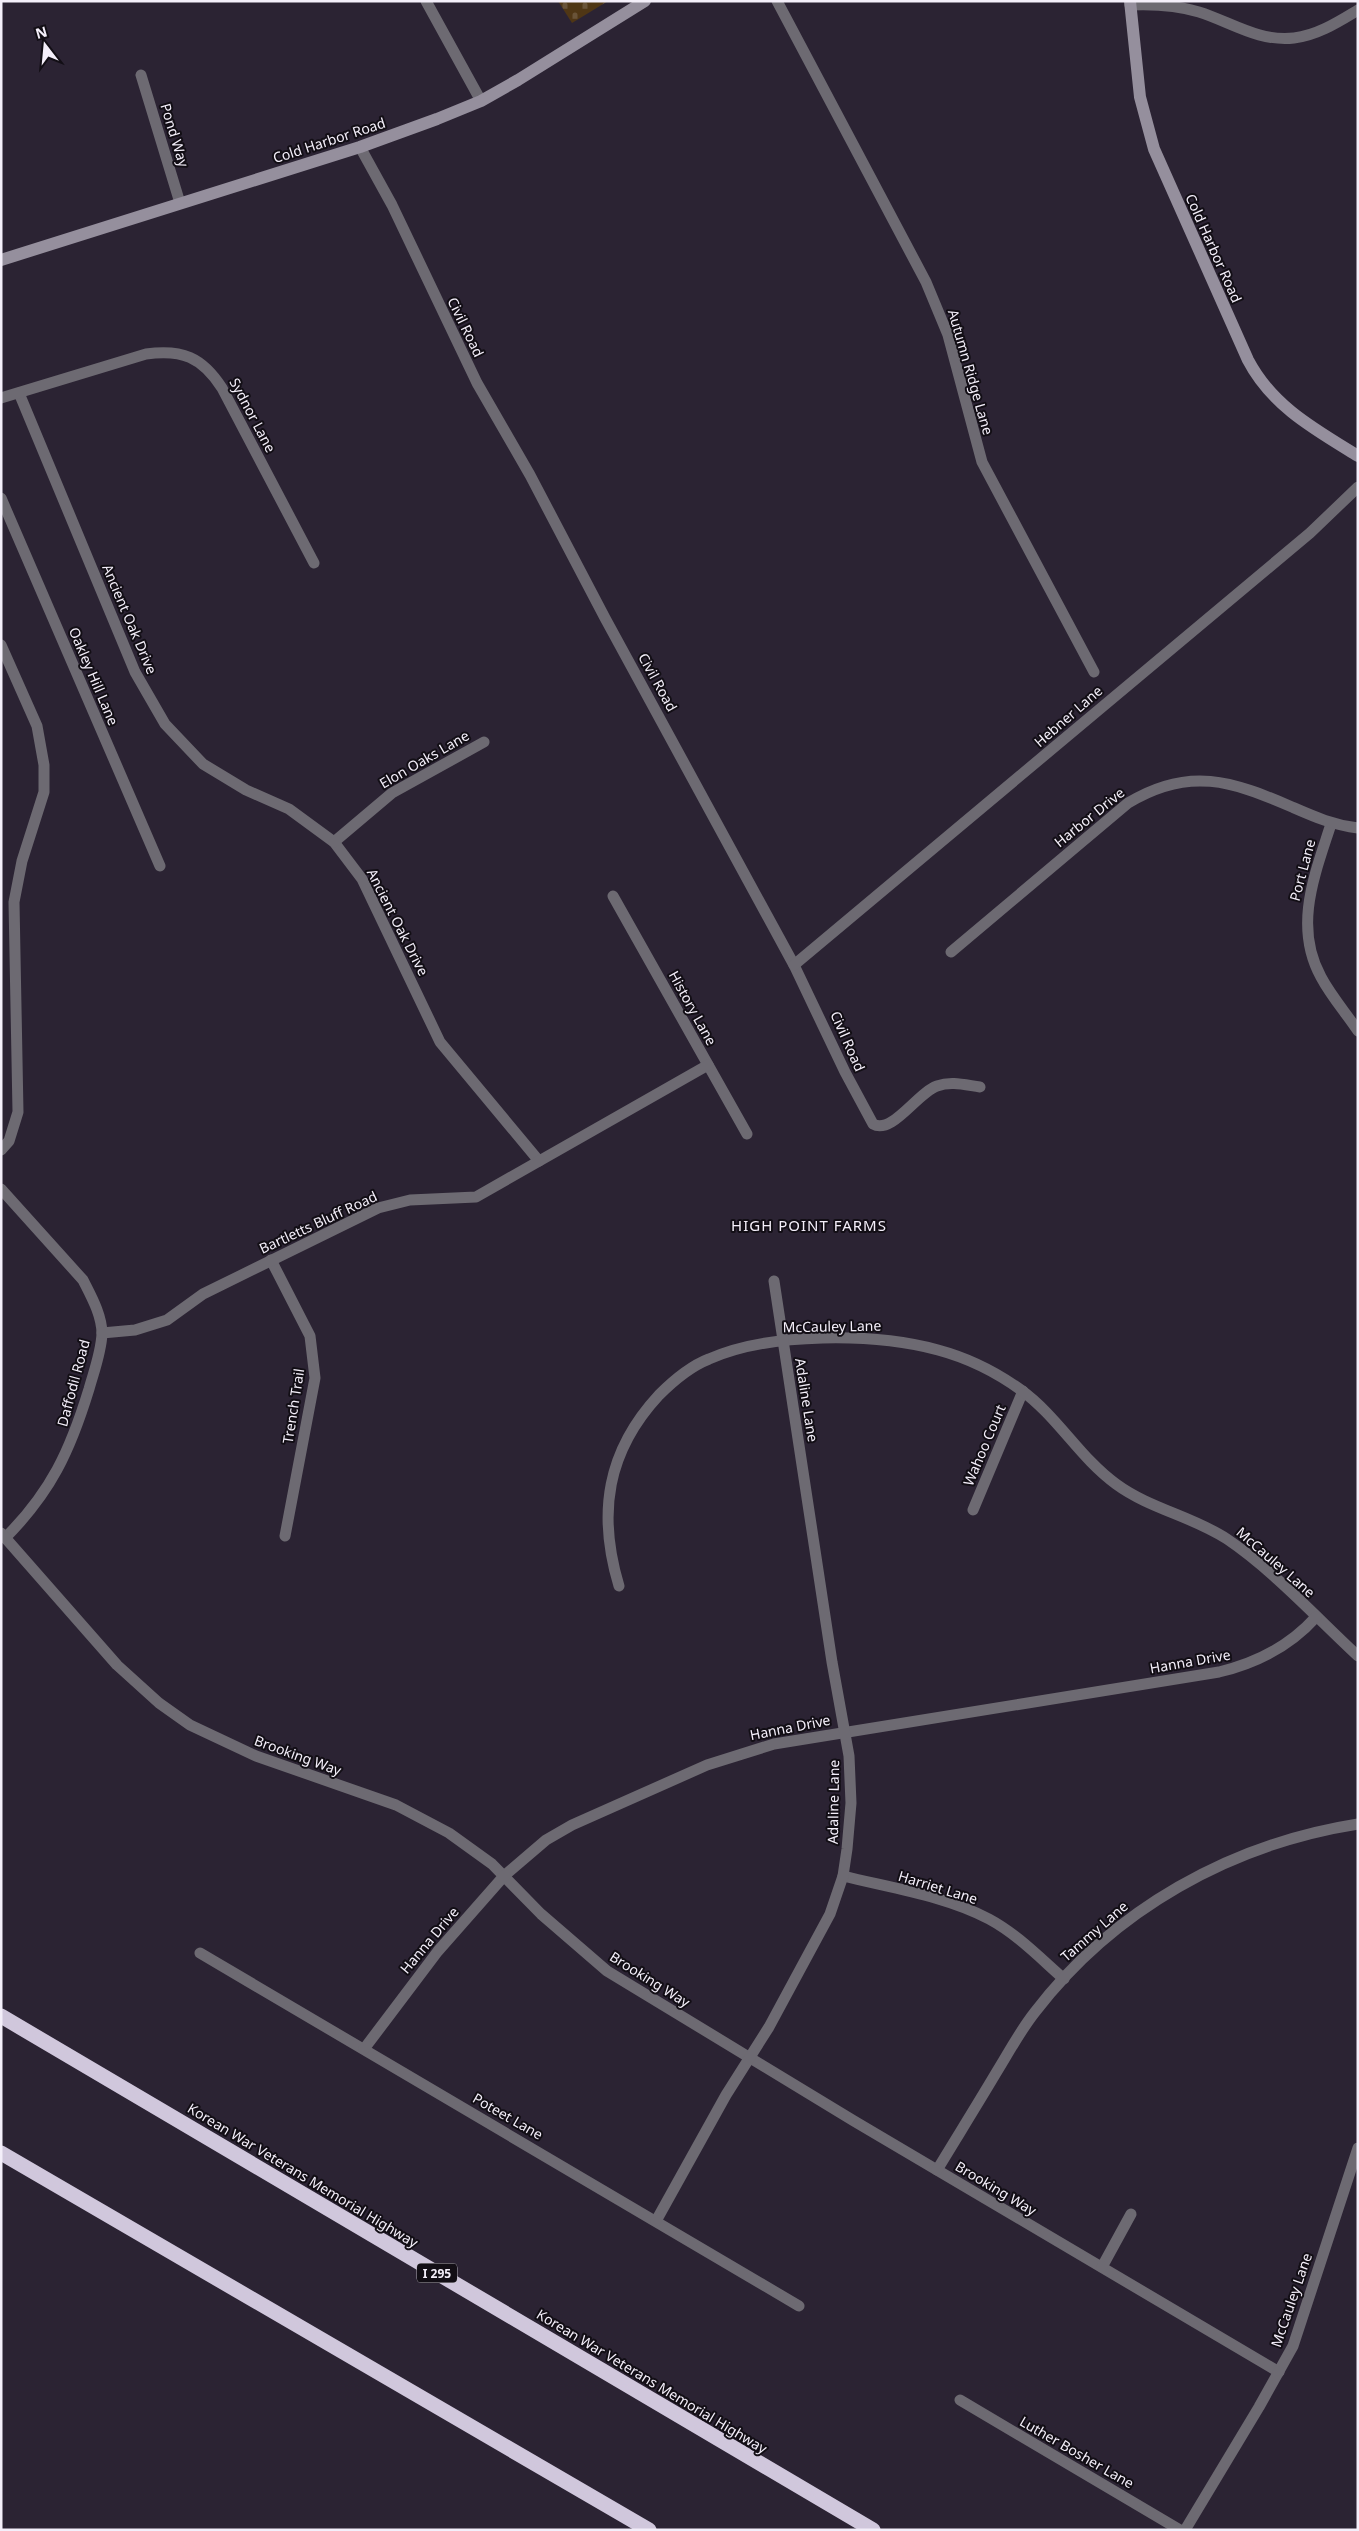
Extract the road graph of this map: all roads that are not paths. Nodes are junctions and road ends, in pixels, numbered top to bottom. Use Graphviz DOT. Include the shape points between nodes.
graph roads {
  1 [pos="426,1"];
  2 [pos="645,1"];
  3 [pos="776,1"];
  4 [pos="1130,3"];
  5 [pos="1358,10"];
  6 [pos="141,74"];
  7 [pos="481,100"];
  8 [pos="360,147"];
  9 [pos="180,203"];
  10 [pos="1,260"];
  11 [pos="19,393"];
  12 [pos="1,398"];
  13 [pos="1358,456"];
  14 [pos="1358,486"];
  15 [pos="1,498"];
  16 [pos="314,563"];
  17 [pos="1,645"];
  18 [pos="1094,672"];
  19 [pos="484,742"];
  20 [pos="1331,824"];
  21 [pos="1358,828"];
  22 [pos="334,842"];
  23 [pos="160,866"];
  24 [pos="613,896"];
  25 [pos="951,952"];
  26 [pos="794,965"];
  27 [pos="1358,1031"];
  28 [pos="708,1065"];
  29 [pos="980,1087"];
  30 [pos="747,1134"];
  31 [pos="1,1150"];
  32 [pos="539,1162"];
  33 [pos="1,1189"];
  34 [pos="271,1260"];
  35 [pos="774,1281"];
  36 [pos="102,1332"];
  37 [pos="782,1342"];
  38 [pos="1023,1391"];
  39 [pos="973,1510"];
  40 [pos="3,1535"];
  41 [pos="285,1536"];
  42 [pos="618,1586"];
  43 [pos="1316,1617"];
  44 [pos="1358,1656"];
  45 [pos="845,1732"];
  46 [pos="1358,1824"];
  47 [pos="504,1876"];
  48 [pos="843,1876"];
  49 [pos="200,1953"];
  50 [pos="1064,1978"];
  51 [pos="1,2016"];
  52 [pos="364,2049"];
  53 [pos="749,2057"];
  54 [pos="1357,2152"];
  55 [pos="1,2153"];
  56 [pos="937,2170"];
  57 [pos="1131,2214"];
  58 [pos="656,2221"];
  59 [pos="1102,2267"];
  60 [pos="799,2306"];
  61 [pos="1279,2372"];
  62 [pos="960,2400"];
  63 [pos="649,2530"];
  64 [pos="873,2530"];
  65 [pos="1180,2530"];
  66 [pos="1185,2530"];
  1 -- 7 [label="street"];
  2 -- 7 [label="main road, Cold Harbor Road" via="526,76"];
  3 -- 18 [label="street, Autumn Ridge Lane" via="926,282 948,335 982,462"];
  4 -- 5 [label="street" via="1184,8 1242,30 1274,38 1311,34"];
  4 -- 13 [label="main road, Cold Harbor Road" via="1140,97 1154,149 1248,360 1263,385 1290,412"];
  6 -- 9 [label="street, Pond Way"];
  7 -- 8 [label="main road, Cold Harbor Road"];
  8 -- 9 [label="main road, Cold Harbor Road"];
  8 -- 26 [label="street, Civil Road" via="392,205 477,383 530,475"];
  9 -- 10 [label="main road, Cold Harbor Road"];
  11 -- 12 [label="street, Sydnor Lane"];
  11 -- 16 [label="street, Sydnor Lane" via="146,354 178,353 191,358 210,372 222,388"];
  11 -- 22 [label="street, Ancient Oak Drive" via="135,672 165,724 203,764 246,790 288,809"];
  14 -- 26 [label="street, Hebner Lane" via="1310,533"];
  15 -- 23 [label="street, Oakley Hill Lane"];
  17 -- 31 [label="street" via="37,726 44,765 44,792 15,887 18,1112 9,1141"];
  19 -- 22 [label="street, Elon Oaks Lane" via="392,793"];
  20 -- 21 [label="street, Harbor Drive"];
  20 -- 25 [label="street, Harbor Drive" via="1232,784 1200,780 1161,786 1128,802"];
  20 -- 27 [label="street, Port Lane" via="1307,907 1309,943 1321,977"];
  22 -- 32 [label="street, Ancient Oak Drive" via="362,879 440,1042"];
  24 -- 28 [label="street, History Lane"];
  26 -- 29 [label="street, Civil Road" via="873,1124 878,1127 889,1125 922,1096 939,1086"];
  28 -- 30 [label="street, History Lane"];
  28 -- 32 [label="street, Bartletts Bluff Road"];
  32 -- 34 [label="street, Bartletts Bluff Road" via="476,1197 410,1200 378,1208"];
  33 -- 36 [label="street, Daffodil Road" via="83,1280 92,1296"];
  34 -- 36 [label="street, Bartletts Bluff Road" via="203,1294 167,1320 135,1330"];
  34 -- 41 [label="street, Trench Trail" via="310,1336 315,1359 315,1378"];
  35 -- 37 [label="street, Adaline Lane"];
  36 -- 40 [label="street, Daffodil Road" via="97,1362 76,1432 49,1487 36,1505"];
  37 -- 38 [label="street, McCauley Lane" via="864,1338 911,1344 967,1360"];
  37 -- 42 [label="street, McCauley Lane" via="708,1359 664,1390 634,1426 615,1466 607,1509 608,1536"];
  37 -- 45 [label="street, Adaline Lane"];
  38 -- 39 [label="street, Wahoo Court"];
  38 -- 43 [label="street, McCauley Lane" via="1062,1426 1116,1484 1226,1538"];
  40 -- 47 [label="street, Brooking Way" via="117,1665 159,1703 190,1724 256,1756 368,1794 424,1818 469,1846"];
  43 -- 44 [label="street, McCauley Lane"];
  43 -- 45 [label="street, Hanna Drive" via="1280,1648 1241,1667"];
  45 -- 47 [label="street, Hanna Drive" via="774,1744 707,1765 572,1825 546,1840"];
  45 -- 48 [label="street, Adaline Lane" via="851,1803"];
  46 -- 50 [label="street, Tammy Lane" via="1308,1833 1206,1871 1143,1909 1092,1950"];
  47 -- 52 [label="street, Hanna Drive" via="438,1951"];
  47 -- 53 [label="street, Brooking Way" via="541,1914 607,1972"];
  48 -- 50 [label="street, Harriet Lane" via="948,1903 989,1919"];
  48 -- 53 [label="street, Adaline Lane" via="830,1914"];
  49 -- 52 [label="street, Poteet Lane"];
  50 -- 56 [label="street, Tammy Lane" via="1023,2028"];
  51 -- 64 [label="highway, Korean War Veterans Memorial Highway / I 295"];
  52 -- 58 [label="street, Poteet Lane"];
  53 -- 56 [label="street, Brooking Way"];
  53 -- 58 [label="street, Adaline Lane"];
  54 -- 61 [label="street, McCauley Lane" via="1292,2346"];
  55 -- 63 [label="highway"];
  56 -- 59 [label="street, Brooking Way"];
  57 -- 59 [label="street"];
  58 -- 60 [label="street, Poteet Lane"];
  59 -- 61 [label="street, Brooking Way"];
  61 -- 66 [label="street, McCauley Lane"];
  62 -- 65 [label="street, Luther Bosher Lane"];
}
